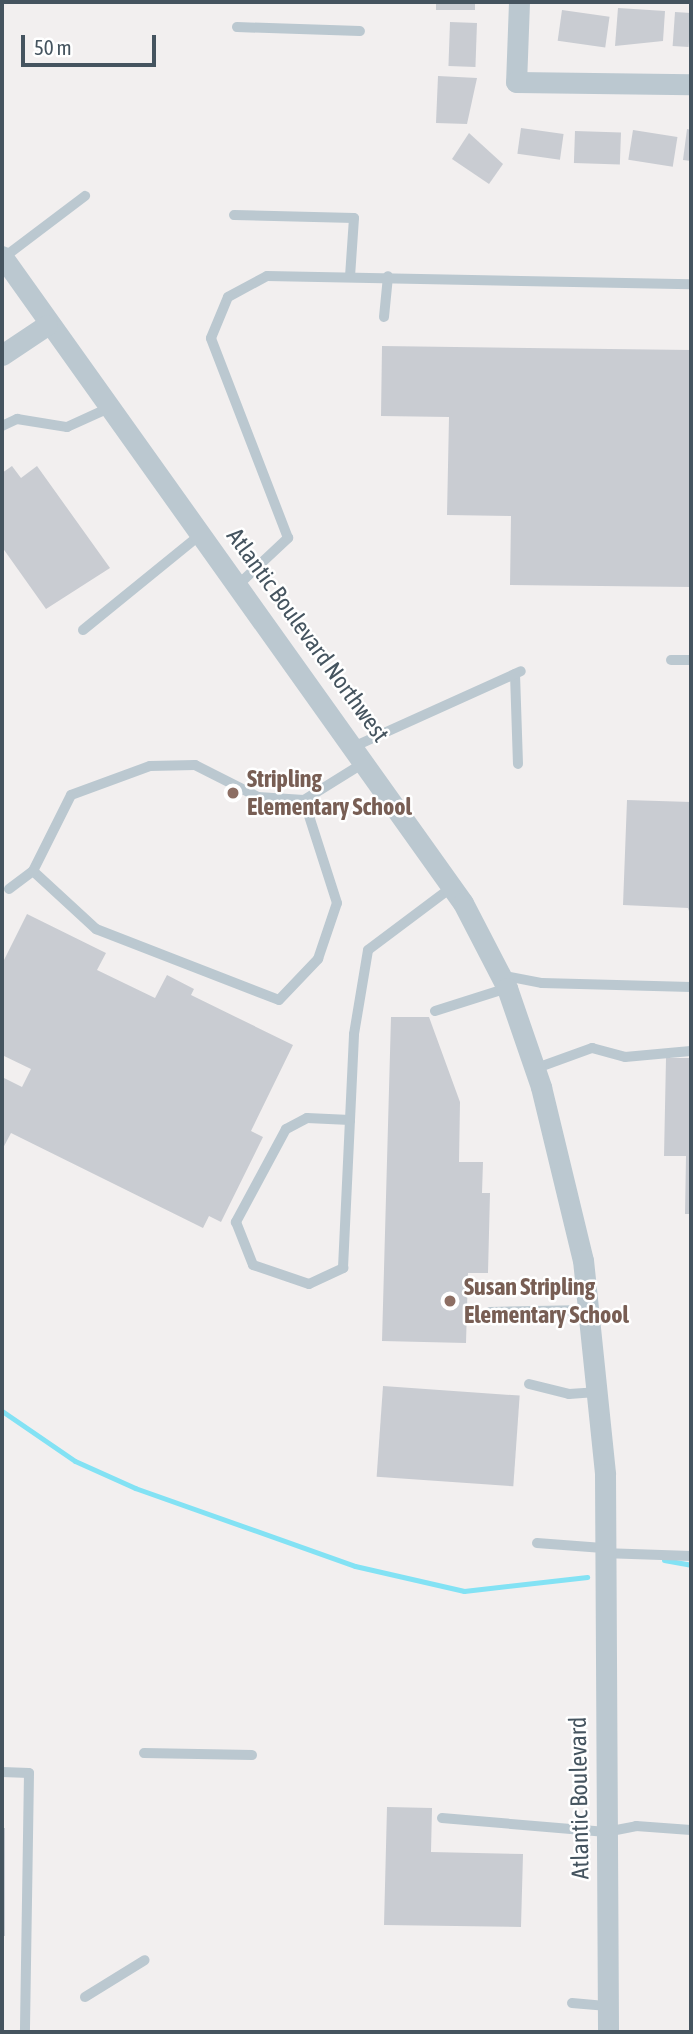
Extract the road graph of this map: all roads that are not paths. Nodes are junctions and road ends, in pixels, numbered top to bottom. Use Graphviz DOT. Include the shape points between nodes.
graph roads {
  1 [pos="519,2"];
  2 [pos="237,27"];
  3 [pos="360,31"];
  4 [pos="691,84"];
  5 [pos="85,196"];
  6 [pos="234,215"];
  7 [pos="2,257"];
  8 [pos="350,276"];
  9 [pos="388,276"];
  10 [pos="691,284"];
  11 [pos="384,317"];
  12 [pos="47,325"];
  13 [pos="2,355"];
  14 [pos="111,407"];
  15 [pos="2,426"];
  16 [pos="201,534"];
  17 [pos="238,585"];
  18 [pos="83,630"];
  19 [pos="671,660"];
  20 [pos="691,660"];
  21 [pos="360,754"];
  22 [pos="518,764"];
  23 [pos="304,800"];
  24 [pos="33,871"];
  25 [pos="452,887"];
  26 [pos="9,889"];
  27 [pos="503,981"];
  28 [pos="691,987"];
  29 [pos="435,1011"];
  30 [pos="691,1051"];
  31 [pos="534,1069"];
  32 [pos="350,1120"];
  33 [pos="588,1310"];
  34 [pos="490,1312"];
  35 [pos="529,1384"];
  36 [pos="596,1392"];
  37 [pos="537,1543"];
  38 [pos="602,1555"];
  39 [pos="691,1556"];
  40 [pos="144,1753"];
  41 [pos="252,1755"];
  42 [pos="2,1772"];
  43 [pos="442,1818"];
  44 [pos="691,1830"];
  45 [pos="606,1832"];
  46 [pos="145,1960"];
  47 [pos="85,1997"];
  48 [pos="572,2003"];
  49 [pos="608,2006"];
  50 [pos="25,2032"];
  51 [pos="608,2032"];
  1 -- 4 [label="street" via="516,82"];
  2 -- 3 [label="lane"];
  5 -- 7 [label="lane"];
  6 -- 8 [label="lane" via="354,218"];
  7 -- 12 [label="street, Atlantic Boulevard Northwest"];
  8 -- 9 [label="lane"];
  8 -- 17 [label="lane" via="267,276 228,297 211,338 288,538"];
  9 -- 10 [label="lane"];
  9 -- 11 [label="lane"];
  12 -- 13 [label="street"];
  12 -- 14 [label="street, Atlantic Boulevard Northwest"];
  14 -- 15 [label="lane" via="67,427 17,419"];
  14 -- 16 [label="street, Atlantic Boulevard Northwest"];
  16 -- 17 [label="street, Atlantic Boulevard Northwest"];
  16 -- 18 [label="lane"];
  17 -- 21 [label="street, Atlantic Boulevard Northwest"];
  19 -- 20 [label="lane"];
  21 -- 22 [label="lane" via="518,672"];
  21 -- 23 [label="lane"];
  21 -- 25 [label="street, Atlantic Boulevard Northwest"];
  23 -- 24 [label="lane" via="258,797 195,765 150,766 71,795"];
  23 -- 24 [label="lane" via="337,903 318,959 279,1000 96,929"];
  24 -- 26 [label="lane"];
  25 -- 27 [label="street, Atlantic Boulevard Northwest"];
  25 -- 32 [label="lane" via="368,950 354,1034"];
  27 -- 28 [label="lane"];
  27 -- 29 [label="lane"];
  27 -- 31 [label="street, Atlantic Boulevard Northwest"];
  30 -- 31 [label="lane" via="625,1057 592,1048"];
  31 -- 33 [label="street, Atlantic Boulevard Northwest" via="583,1260"];
  32 -- 32 [label="lane" via="343,1268 309,1284 253,1265 237,1239 236,1222 286,1129 307,1118"];
  33 -- 34 [label="lane"];
  33 -- 36 [label="street, Atlantic Boulevard Northwest"];
  35 -- 36 [label="lane" via="569,1394"];
  36 -- 38 [label="street, Atlantic Boulevard Northwest" via="605,1474"];
  37 -- 38 [label="lane"];
  38 -- 39 [label="lane"];
  38 -- 45 [label="street, Atlantic Boulevard"];
  40 -- 41 [label="lane"];
  42 -- 50 [label="lane" via="29,1773"];
  43 -- 45 [label="lane"];
  44 -- 45 [label="lane" via="636,1826"];
  45 -- 49 [label="street, Atlantic Boulevard"];
  46 -- 47 [label="lane"];
  48 -- 49 [label="lane"];
  49 -- 51 [label="street, Atlantic Boulevard"];
}
